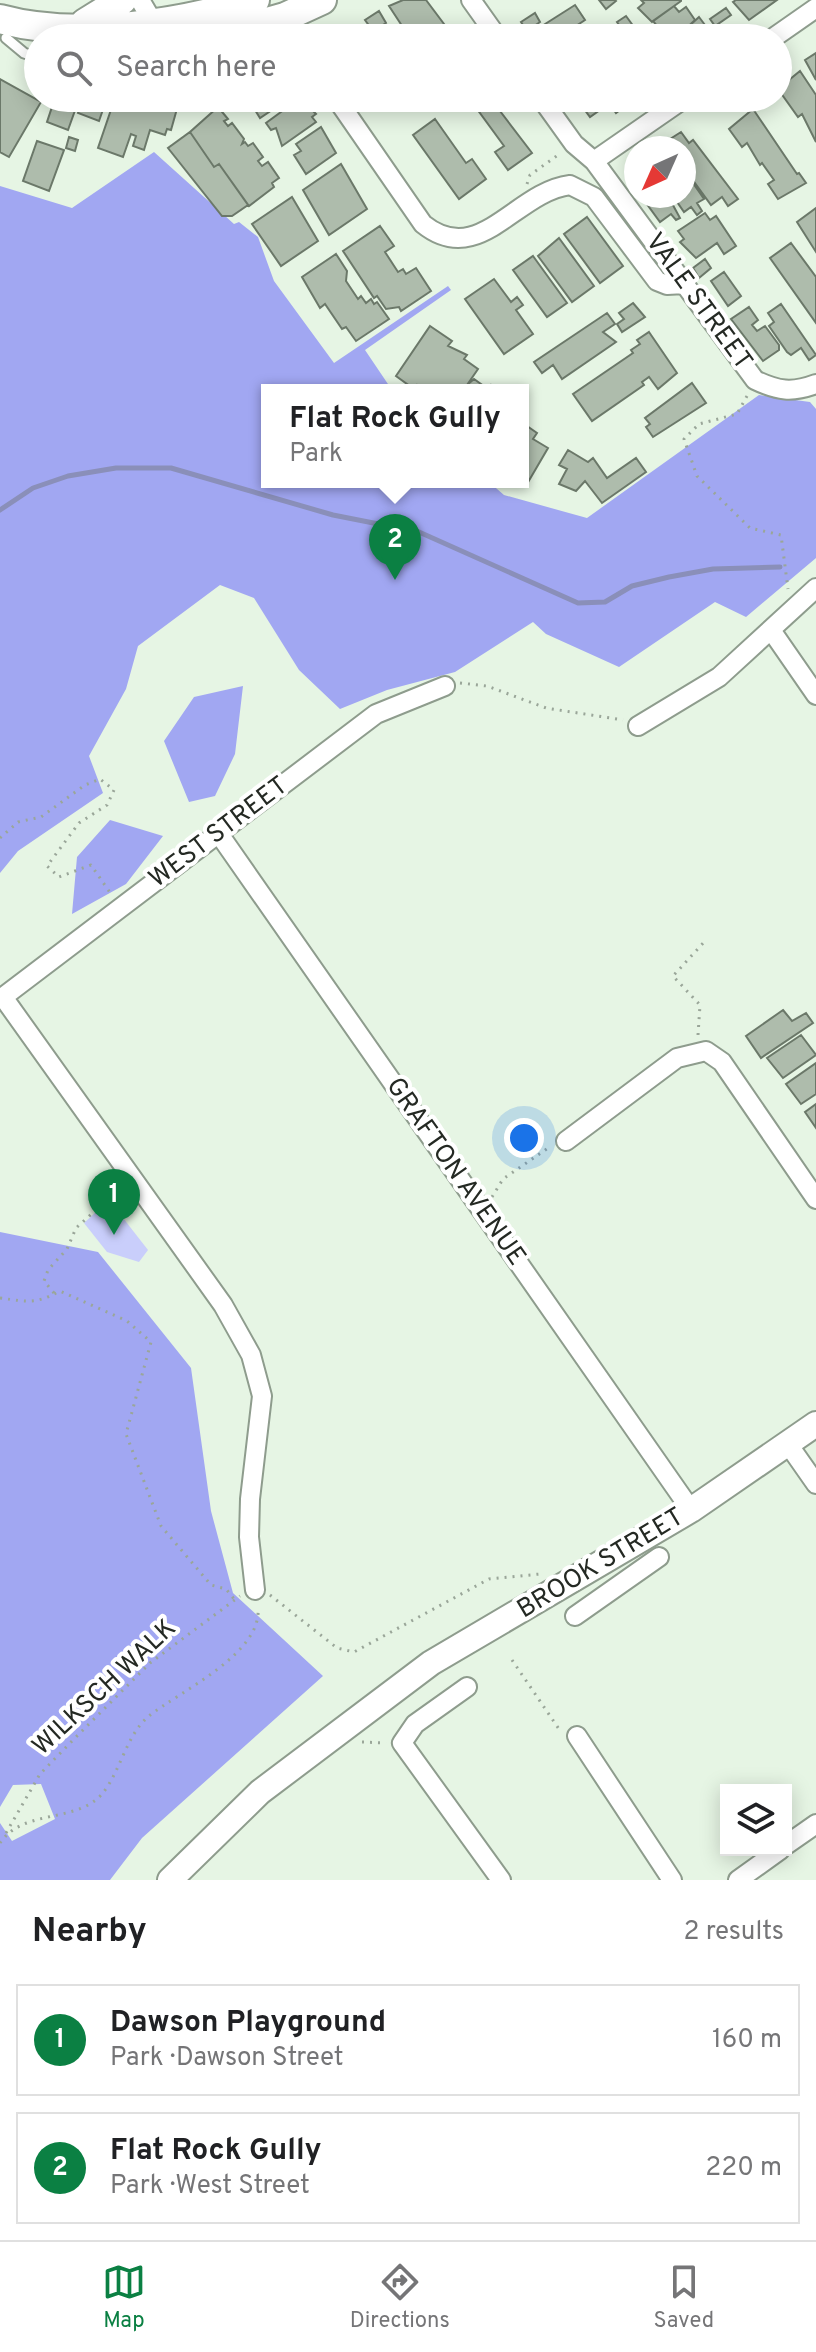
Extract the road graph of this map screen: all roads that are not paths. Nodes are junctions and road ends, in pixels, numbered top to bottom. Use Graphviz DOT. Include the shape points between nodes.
graph roads {
  1 [pos="122,0"];
  2 [pos="255,0"];
  3 [pos="322,0"];
  4 [pos="471,0"];
  5 [pos="816,8"];
  6 [pos="286,18"];
  7 [pos="151,20"];
  8 [pos="82,24"];
  9 [pos="109,24"];
  10 [pos="264,24"];
  11 [pos="488,24"];
  12 [pos="792,25"];
  13 [pos="24,27"];
  14 [pos="2,31"];
  15 [pos="24,39"];
  16 [pos="24,53"];
  17 [pos="346,112"];
  18 [pos="551,112"];
  19 [pos="665,112"];
  20 [pos="594,161"];
  21 [pos="685,284"];
  22 [pos="816,384"];
  23 [pos="816,588"];
  24 [pos="771,630"];
  25 [pos="445,686"];
  26 [pos="816,695"];
  27 [pos="638,726"];
  28 [pos="219,834"];
  29 [pos="566,1141"];
  30 [pos="816,1199"];
  31 [pos="816,1424"];
  32 [pos="788,1444"];
  33 [pos="816,1484"];
  34 [pos="691,1510"];
  35 [pos="659,1557"];
  36 [pos="598,1566"];
  37 [pos="255,1590"];
  38 [pos="610,1590"];
  39 [pos="575,1616"];
  40 [pos="467,1687"];
  41 [pos="577,1736"];
  42 [pos="816,1824"];
  43 [pos="792,1841"];
  44 [pos="772,1856"];
  45 [pos="170,1880"];
  46 [pos="501,1880"];
  47 [pos="672,1880"];
  48 [pos="738,1880"];
  1 -- 8 [label="main road"];
  2 -- 7 [label="main road" via="202,15"];
  3 -- 6 [label="main road"];
  4 -- 11 [label="street"];
  5 -- 12 [label="street"];
  6 -- 10 [label="main road"];
  7 -- 9 [label="main road"];
  13 -- 14 [label="main road"];
  14 -- 15 [label="main road"];
  14 -- 16 [label="lane"];
  17 -- 21 [label="street" via="423,224 438,236 456,241 473,237 549,191 570,185 594,197 657,281"];
  18 -- 20 [label="street, VALE STREET"];
  19 -- 20 [label="street"];
  20 -- 21 [label="street, VALE STREET"];
  21 -- 22 [label="street, VALE STREET" via="755,380 775,390 798,391"];
  23 -- 24 [label="street"];
  24 -- 26 [label="street"];
  24 -- 27 [label="street" via="719,677"];
  25 -- 28 [label="street, WEST STREET" via="376,714"];
  28 -- 34 [label="street, GRAFTON AVENUE"];
  28 -- 37 [label="street, WEST STREET" via="3,997 238,1329 258,1374 262,1396 249,1537"];
  29 -- 30 [label="street" via="677,1058 701,1050 722,1062"];
  31 -- 32 [label="main road, BROOK STREET"];
  32 -- 33 [label="street"];
  32 -- 34 [label="main road, BROOK STREET"];
  34 -- 36 [label="main road, BROOK STREET"];
  35 -- 38 [label="street"];
  36 -- 38 [label="street"];
  36 -- 45 [label="main road, BROOK STREET" via="431,1663 260,1792"];
  38 -- 39 [label="street"];
  40 -- 46 [label="street" via="415,1724 402,1743"];
  41 -- 47 [label="street"];
  42 -- 43 [label="street"];
  44 -- 48 [label="street"];
}
